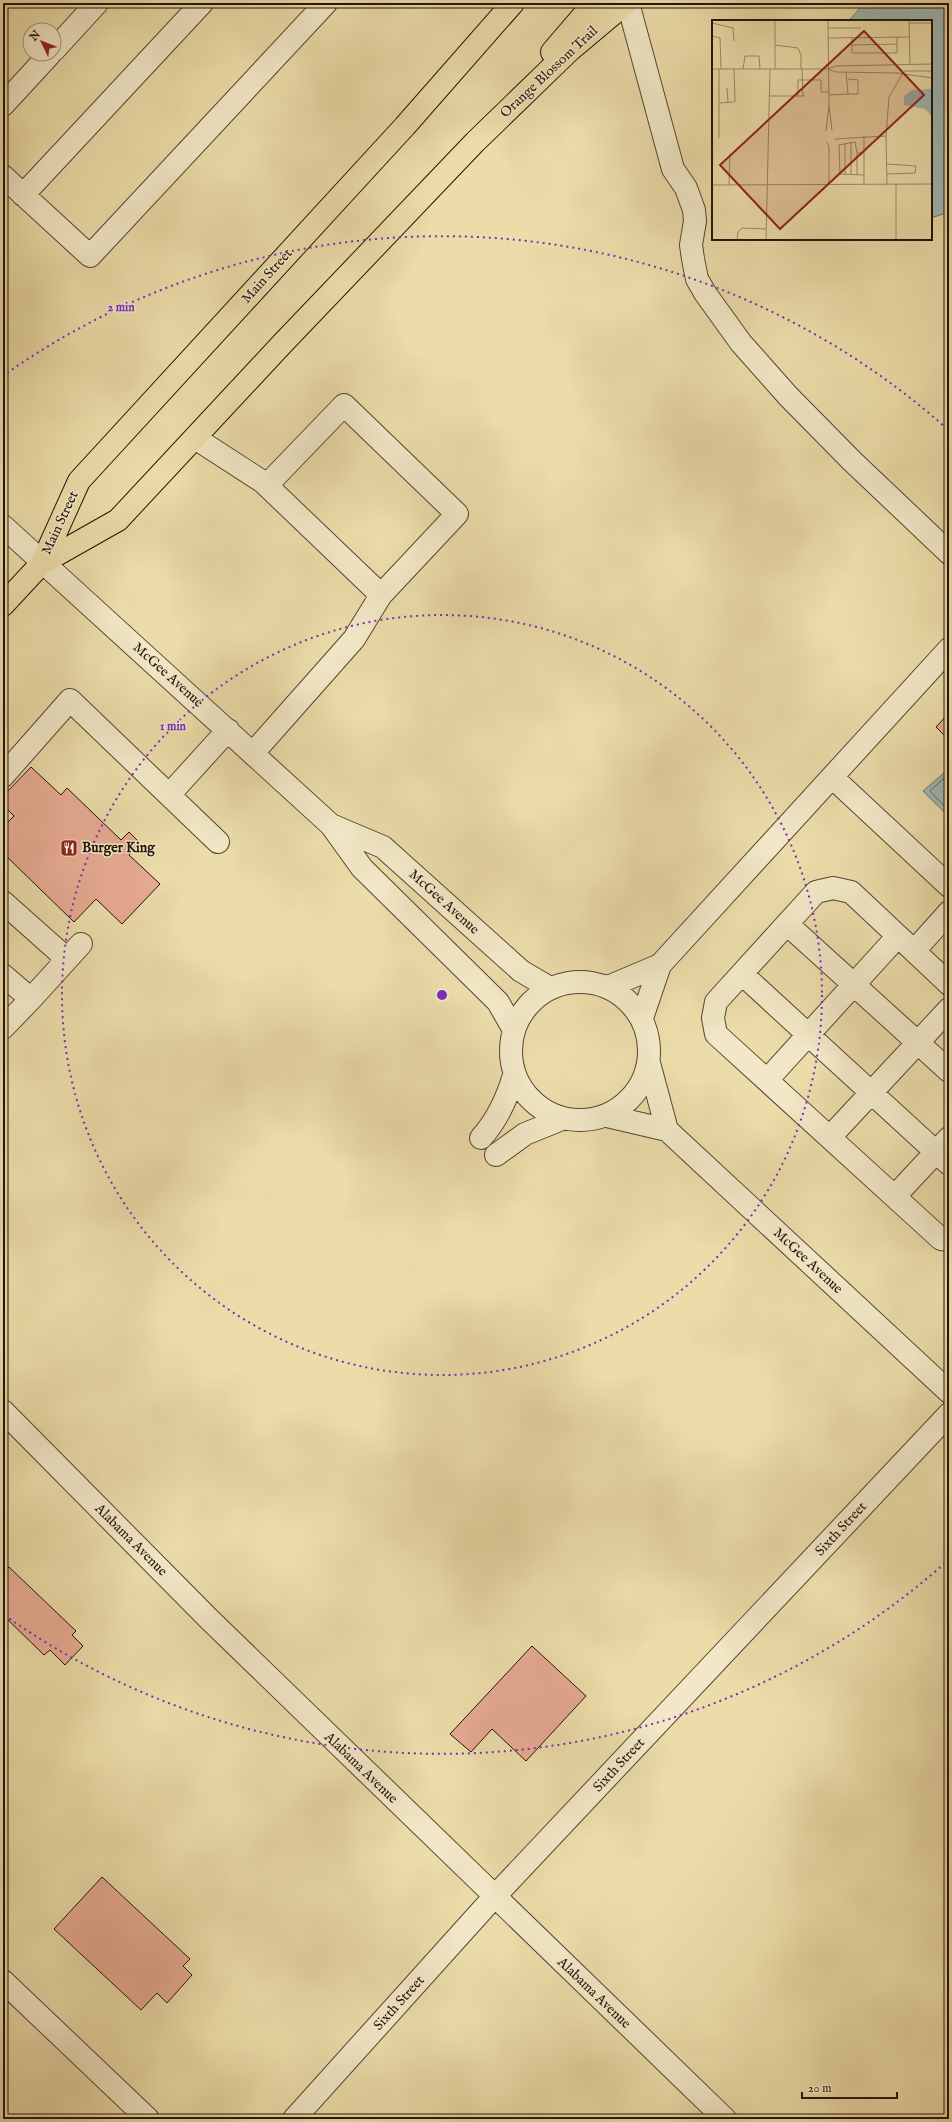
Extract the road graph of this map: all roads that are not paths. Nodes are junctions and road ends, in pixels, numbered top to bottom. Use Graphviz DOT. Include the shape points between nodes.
graph roads {
  1 [pos="98,3"];
  2 [pos="202,3"];
  3 [pos="326,3"];
  4 [pos="512,3"];
  5 [pos="594,3"];
  6 [pos="627,3"];
  7 [pos="62,41"];
  8 [pos="43,62"];
  9 [pos="3,105"];
  10 [pos="475,142"];
  11 [pos="3,176"];
  12 [pos="24,195"];
  13 [pos="195,438"];
  14 [pos="267,485"];
  15 [pos="3,526"];
  16 [pos="949,553"];
  17 [pos="42,563"];
  18 [pos="381,595"];
  19 [pos="3,605"];
  20 [pos="949,649"];
  21 [pos="228,730"];
  22 [pos="253,753"];
  23 [pos="3,776"];
  24 [pos="832,777"];
  25 [pos="169,795"];
  26 [pos="331,825"];
  27 [pos="218,842"];
  28 [pos="949,886"];
  29 [pos="3,902"];
  30 [pos="949,912"];
  31 [pos="787,924"];
  32 [pos="898,936"];
  33 [pos="914,951"];
  34 [pos="660,965"];
  35 [pos="742,974"];
  36 [pos="3,975"];
  37 [pos="854,984"];
  38 [pos="949,984"];
  39 [pos="608,987"];
  40 [pos="550,988"];
  41 [pos="31,999"];
  42 [pos="949,1009"];
  43 [pos="642,1018"];
  44 [pos="3,1028"];
  45 [pos="514,1030"];
  46 [pos="808,1035"];
  47 [pos="918,1042"];
  48 [pos="649,1063"];
  49 [pos="949,1071"];
  50 [pos="514,1075"];
  51 [pos="767,1080"];
  52 [pos="871,1093"];
  53 [pos="607,1116"];
  54 [pos="562,1119"];
  55 [pos="667,1130"];
  56 [pos="830,1137"];
  57 [pos="481,1138"];
  58 [pos="945,1152"];
  59 [pos="496,1155"];
  60 [pos="895,1196"];
  61 [pos="949,1240"];
  62 [pos="949,1392"];
  63 [pos="3,1411"];
  64 [pos="949,1414"];
  65 [pos="494,1898"];
  66 [pos="3,1981"];
  67 [pos="148,2119"];
  68 [pos="294,2119"];
  69 [pos="725,2119"];
  1 -- 7 [label="street"];
  2 -- 12 [label="street"];
  3 -- 12 [label="street" via="90,256"];
  4 -- 17 [label="main road, Main Street" via="400,132 80,481"];
  5 -- 10 [label="main road"];
  6 -- 10 [label="main road, Orange Blossom Trail" via="570,50"];
  6 -- 16 [label="street" via="673,169 686,188 694,210 691,245 697,279 705,293 741,343 788,396"];
  8 -- 9 [label="street"];
  10 -- 13 [label="main road, Main Street"];
  11 -- 12 [label="street"];
  13 -- 14 [label="street"];
  13 -- 17 [label="main road, Main Street" via="118,520"];
  14 -- 18 [label="street"];
  14 -- 18 [label="street" via="344,404 457,514"];
  15 -- 17 [label="street, McGee Avenue"];
  17 -- 19 [label="main road, Main Street"];
  17 -- 21 [label="street, McGee Avenue"];
  18 -- 22 [label="street" via="354,639"];
  20 -- 24 [label="street"];
  21 -- 22 [label="street, McGee Avenue"];
  21 -- 25 [label="street"];
  22 -- 26 [label="street, McGee Avenue"];
  23 -- 25 [label="street" via="70,700"];
  24 -- 28 [label="street"];
  24 -- 34 [label="street"];
  25 -- 27 [label="street"];
  26 -- 40 [label="street, McGee Avenue" via="383,847 521,971"];
  26 -- 45 [label="street, McGee Avenue" via="362,868 498,1002"];
  29 -- 41 [label="street" via="74,952"];
  30 -- 33 [label="street"];
  31 -- 32 [label="street" via="816,892 833,888 851,892"];
  31 -- 35 [label="street"];
  31 -- 37 [label="street"];
  32 -- 33 [label="street"];
  32 -- 37 [label="street"];
  33 -- 38 [label="street"];
  34 -- 39 [label="street"];
  34 -- 43 [label="street"];
  35 -- 46 [label="street"];
  35 -- 51 [label="street" via="716,1002 713,1018 716,1034"];
  36 -- 41 [label="street"];
  37 -- 46 [label="street"];
  37 -- 47 [label="street"];
  39 -- 40 [label="street" via="589,982 576,982"];
  39 -- 43 [label="street" via="627,1000"];
  40 -- 45 [label="street" via="526,1008"];
  41 -- 44 [label="street"];
  42 -- 47 [label="street"];
  43 -- 48 [label="street" via="649,1040"];
  45 -- 50 [label="street" via="510,1052"];
  46 -- 51 [label="street"];
  46 -- 52 [label="street"];
  47 -- 49 [label="street"];
  47 -- 52 [label="street"];
  48 -- 53 [label="street" via="641,1085 626,1103"];
  48 -- 55 [label="street"];
  50 -- 54 [label="street" via="525,1095 542,1110"];
  50 -- 57 [label="street" via="502,1108 492,1127"];
  51 -- 56 [label="street"];
  52 -- 56 [label="street"];
  52 -- 58 [label="street"];
  53 -- 54 [label="street" via="585,1121"];
  53 -- 55 [label="street, McGee Avenue"];
  54 -- 59 [label="street" via="525,1134"];
  55 -- 62 [label="street, McGee Avenue"];
  56 -- 60 [label="street"];
  58 -- 60 [label="street"];
  60 -- 61 [label="street" via="941,1239"];
  63 -- 65 [label="street, Alabama Avenue" via="209,1620"];
  64 -- 65 [label="street, Sixth Street"];
  65 -- 68 [label="street, Sixth Street"];
  65 -- 69 [label="street, Alabama Avenue"];
  66 -- 67 [label="street"];
}
